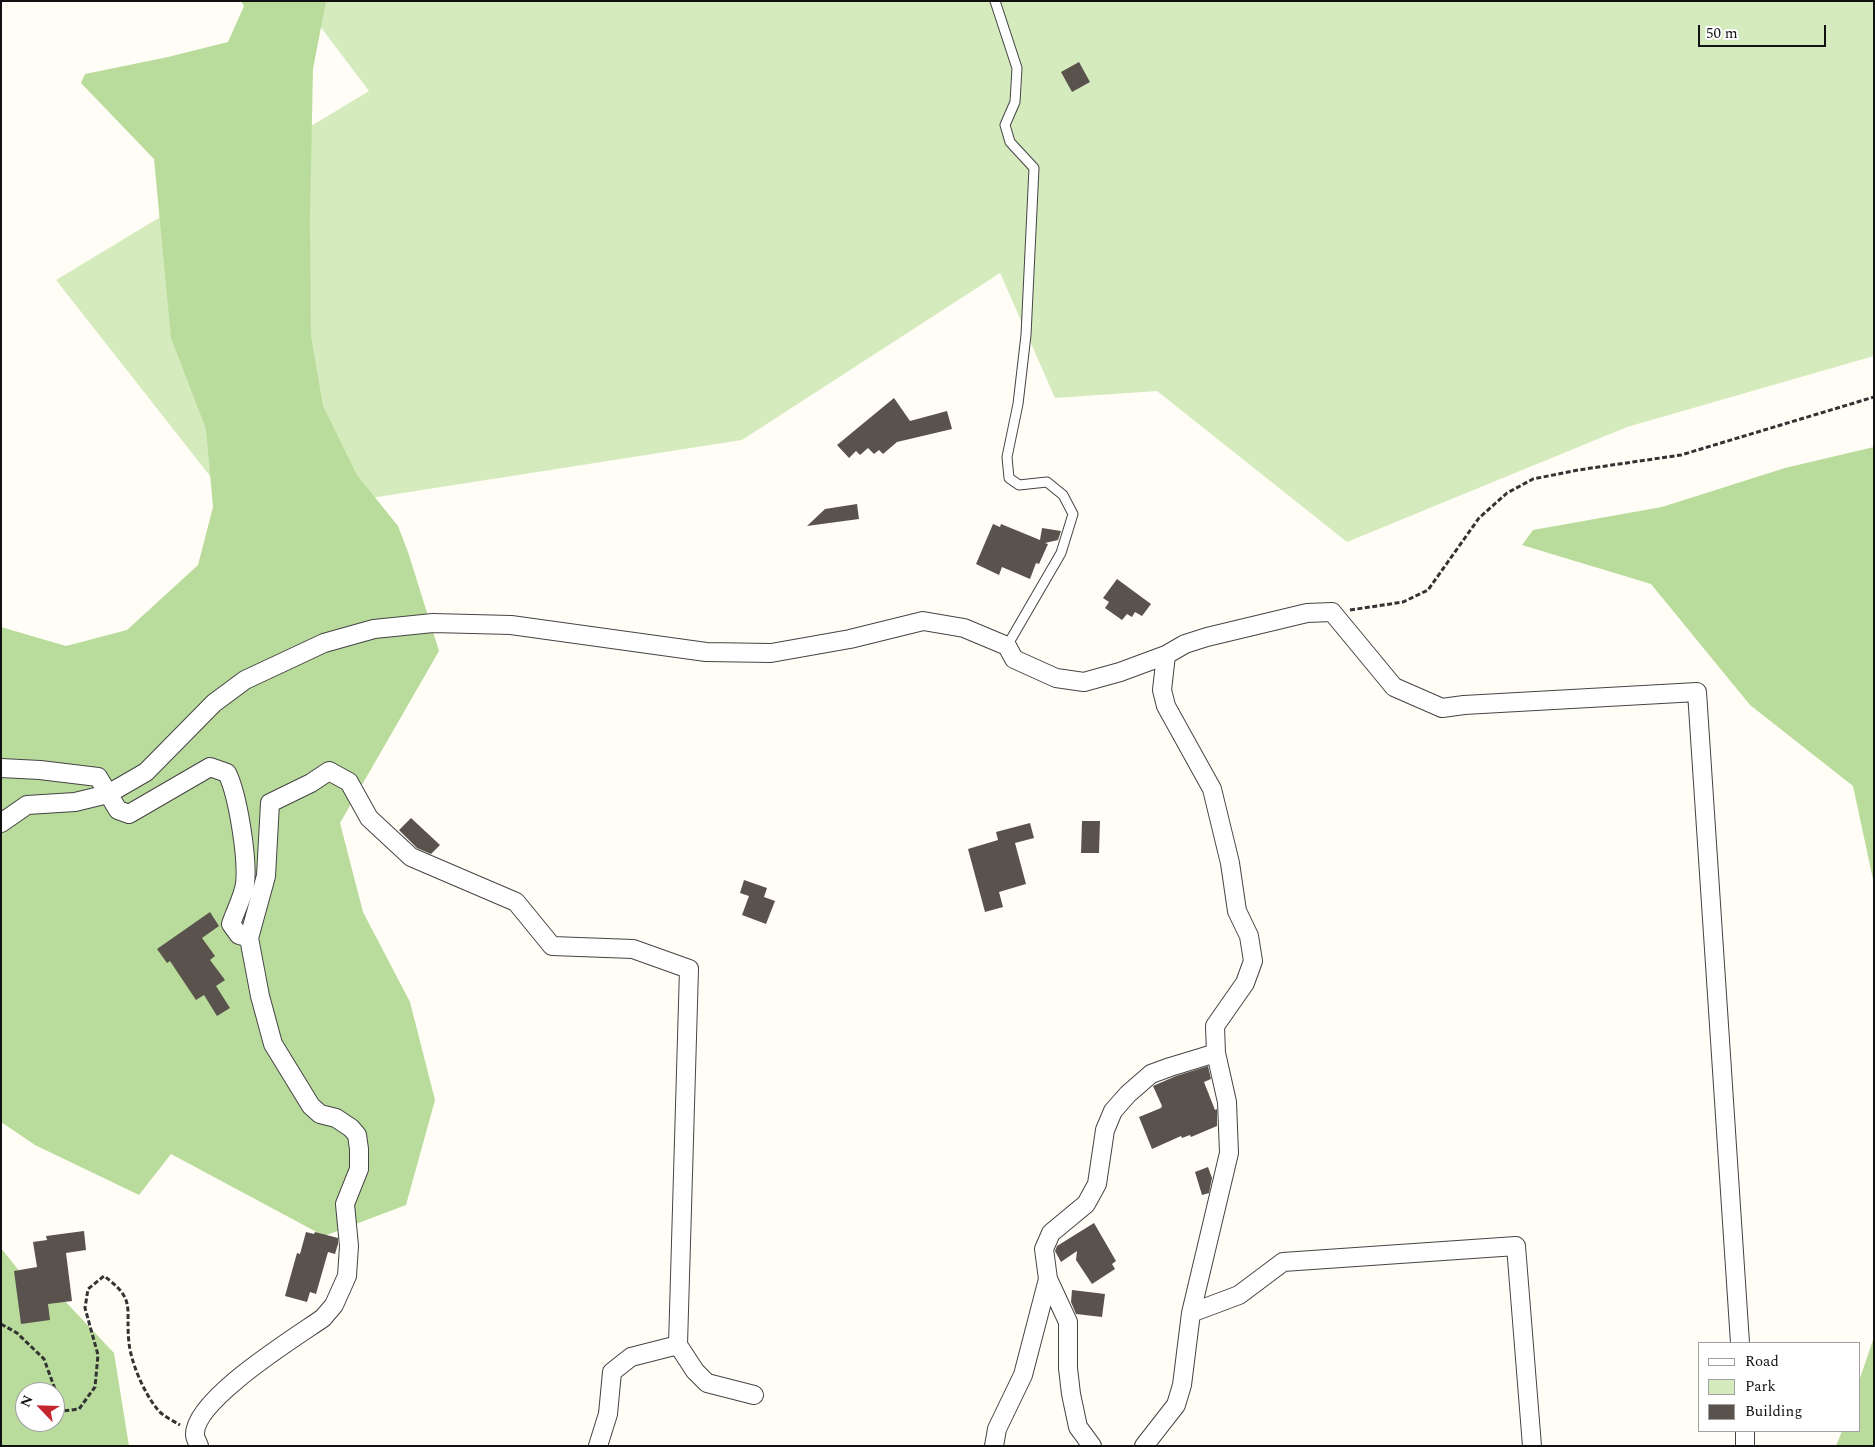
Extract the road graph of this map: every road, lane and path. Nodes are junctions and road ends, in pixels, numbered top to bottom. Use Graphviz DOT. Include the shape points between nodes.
graph roads {
  1 [pos="995,1"];
  2 [pos="1874,397"];
  3 [pos="1332,612"];
  4 [pos="1007,646"];
  5 [pos="1166,655"];
  6 [pos="1,768"];
  7 [pos="108,794"];
  8 [pos="1,823"];
  9 [pos="249,938"];
  10 [pos="1216,1053"];
  11 [pos="1048,1279"];
  12 [pos="1191,1313"];
  13 [pos="1,1324"];
  14 [pos="1740,1342"];
  15 [pos="678,1345"];
  16 [pos="754,1395"];
  17 [pos="1744,1432"];
  18 [pos="197,1440"];
  19 [pos="598,1446"];
  20 [pos="994,1446"];
  21 [pos="1092,1446"];
  22 [pos="1144,1446"];
  23 [pos="1532,1446"];
  24 [pos="1745,1446"];
  1 -- 4 [label="lane" via="1017,68 1015,102 1005,125 1010,142 1034,168 1026,336 1018,404 1007,457 1009,478 1020,485 1047,482 1063,495 1073,514 1061,553"];
  2 -- 3 [label="path" via="1681,455 1533,479 1507,494 1478,518 1428,590 1402,602"];
  3 -- 5 [label="street" via="1307,613 1207,637"];
  3 -- 14 [label="street" via="1394,687 1442,708 1697,692"];
  4 -- 5 [label="street" via="1014,659 1056,678 1084,682"];
  4 -- 7 [label="street" via="964,628 923,621 850,639 771,653 706,652 511,625 433,623 374,629 324,643 245,680 214,703 146,772"];
  5 -- 10 [label="street" via="1162,690 1166,706 1212,789 1230,863 1237,911 1249,936 1254,961 1245,983 1215,1026"];
  6 -- 7 [label="street" via="98,777"];
  7 -- 8 [label="street" via="74,802 27,806"];
  7 -- 9 [label="street" via="118,810 130,814 210,767 226,772 232,784 246,854 245,885 230,924 239,935"];
  9 -- 15 [label="street" via="266,876 270,803 329,771 350,782 369,818 411,857 516,902 552,946 633,949 689,969"];
  9 -- 18 [label="street" via="273,1044 311,1106 320,1114 336,1118 357,1135 359,1169 346,1204 347,1276 334,1305 323,1318 225,1388 200,1419"];
  10 -- 11 [label="street" via="1151,1074 1113,1111 1105,1130 1097,1184 1086,1204 1051,1233 1044,1249"];
  10 -- 12 [label="street" via="1227,1102 1229,1153"];
  11 -- 20 [label="street" via="1023,1375 997,1429"];
  11 -- 21 [label="street" via="1068,1322 1068,1368 1078,1426"];
  12 -- 22 [label="street" via="1182,1385 1176,1405"];
  12 -- 23 [label="street" via="1239,1295 1283,1262 1516,1246"];
  13 -- 18 [label="path" via="17,1333 44,1359 63,1412 79,1409 95,1386 98,1355 86,1308 88,1289 104,1276 116,1285 128,1303 129,1344 139,1379 158,1411"];
  15 -- 16 [label="street" via="707,1383"];
  15 -- 19 [label="street" via="631,1357 612,1372 608,1414"];
  17 -- 24 [label="street"];
}
